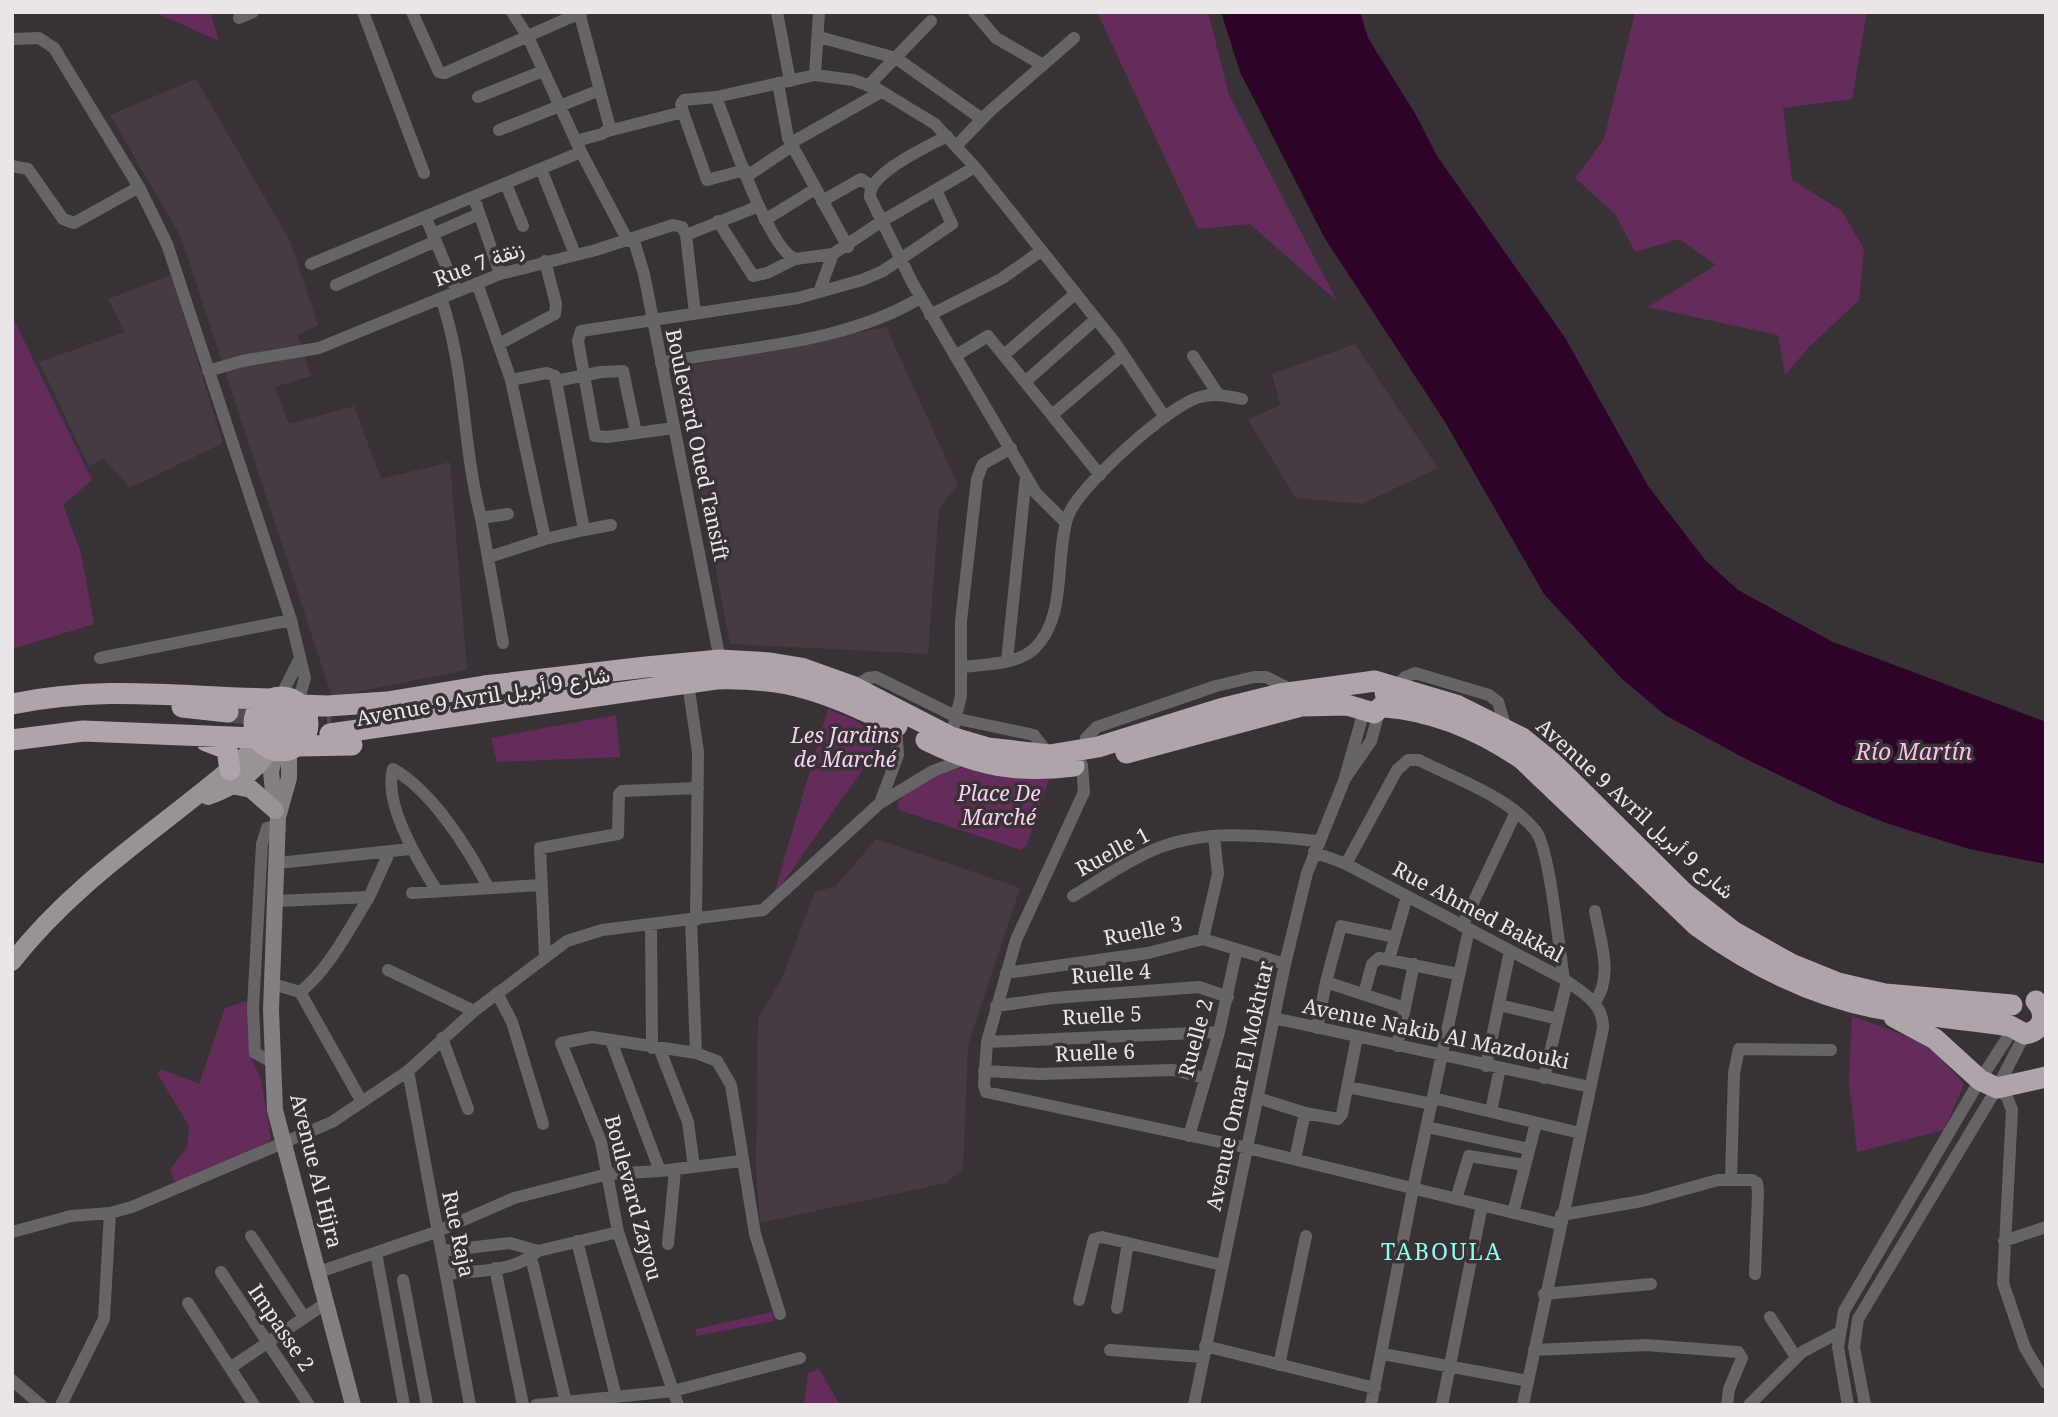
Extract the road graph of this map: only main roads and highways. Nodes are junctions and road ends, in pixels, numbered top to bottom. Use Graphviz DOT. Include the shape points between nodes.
graph roads {
  1 [pos="646,667"];
  2 [pos="681,684"];
  3 [pos="1378,702"];
  4 [pos="12,704"];
  5 [pos="12,715"];
  6 [pos="902,722"];
  7 [pos="280,727"];
  8 [pos="12,729"];
  9 [pos="188,735"];
  10 [pos="12,740"];
  11 [pos="977,757"];
  12 [pos="1082,758"];
  13 [pos="231,778"];
  14 [pos="277,817"];
  15 [pos="12,962"];
  16 [pos="1876,1008"];
  17 [pos="2043,1010"];
  18 [pos="2015,1023"];
  19 [pos="2046,1077"];
  1 -- 2 [label="highway, Avenue 9 Avril شارع 9 أبريل" via="330,727"];
  1 -- 6 [label="highway, Avenue 9 Avril شارع 9 أبريل" via="720,660 801,668 854,687"];
  1 -- 7 [label="highway, Avenue 9 Avril شارع 9 أبريل" via="327,706"];
  2 -- 6 [label="highway, Avenue 9 Avril شارع 9 أبريل" via="756,678 808,687"];
  2 -- 7 [label="highway, Avenue 9 Avril شارع 9 أبريل" via="556,713 330,748"];
  3 -- 12 [label="highway, Avenue 9 Avril شارع 9 أبريل" via="1282,710"];
  3 -- 12 [label="highway, Avenue 9 Avril شارع 9 أبريل" via="1370,681 1295,691 1211,712"];
  3 -- 16 [label="highway, Avenue 9 Avril شارع 9 أبريل" via="1454,723 1502,746 1580,811 1675,907 1725,946 1813,990"];
  3 -- 18 [label="highway, Avenue 9 Avril شارع 9 أبريل" via="1456,705 1506,728 1554,764 1684,892 1734,932 1791,964 1838,983"];
  4 -- 7 [label="highway, Avenue 9 Avril شارع 9 أبريل" via="137,691"];
  5 -- 8 [label="highway" via="62,706 135,704 228,720 63,720"];
  6 -- 11 [label="highway"];
  6 -- 11 [label="highway" via="954,727"];
  7 -- 9 [label="highway, Avenue 9 Avril شارع 9 أبريل"];
  7 -- 13 [label="main road"];
  9 -- 10 [label="highway, Avenue 9 Avril شارع 9 أبريل" via="83,731"];
  9 -- 13 [label="highway" via="227,749"];
  11 -- 12 [label="highway, Avenue 9 Avril شارع 9 أبريل" via="1049,754"];
  11 -- 12 [label="highway, Avenue 9 Avril شارع 9 أبريل" via="1036,769"];
  13 -- 14 [label="main road" via="251,789"];
  13 -- 15 [label="main road" via="122,853 36,932"];
  16 -- 18 [label="highway, Avenue 9 Avril شارع 9 أبريل"];
  16 -- 19 [label="highway" via="1934,1039 1988,1084"];
  17 -- 18 [label="highway, Avenue 9 Avril شارع 9 أبريل" via="2036,1030"];
  17 -- 18 [label="highway, Avenue 9 Avril شارع 9 أبريل" via="2023,998"];
}
